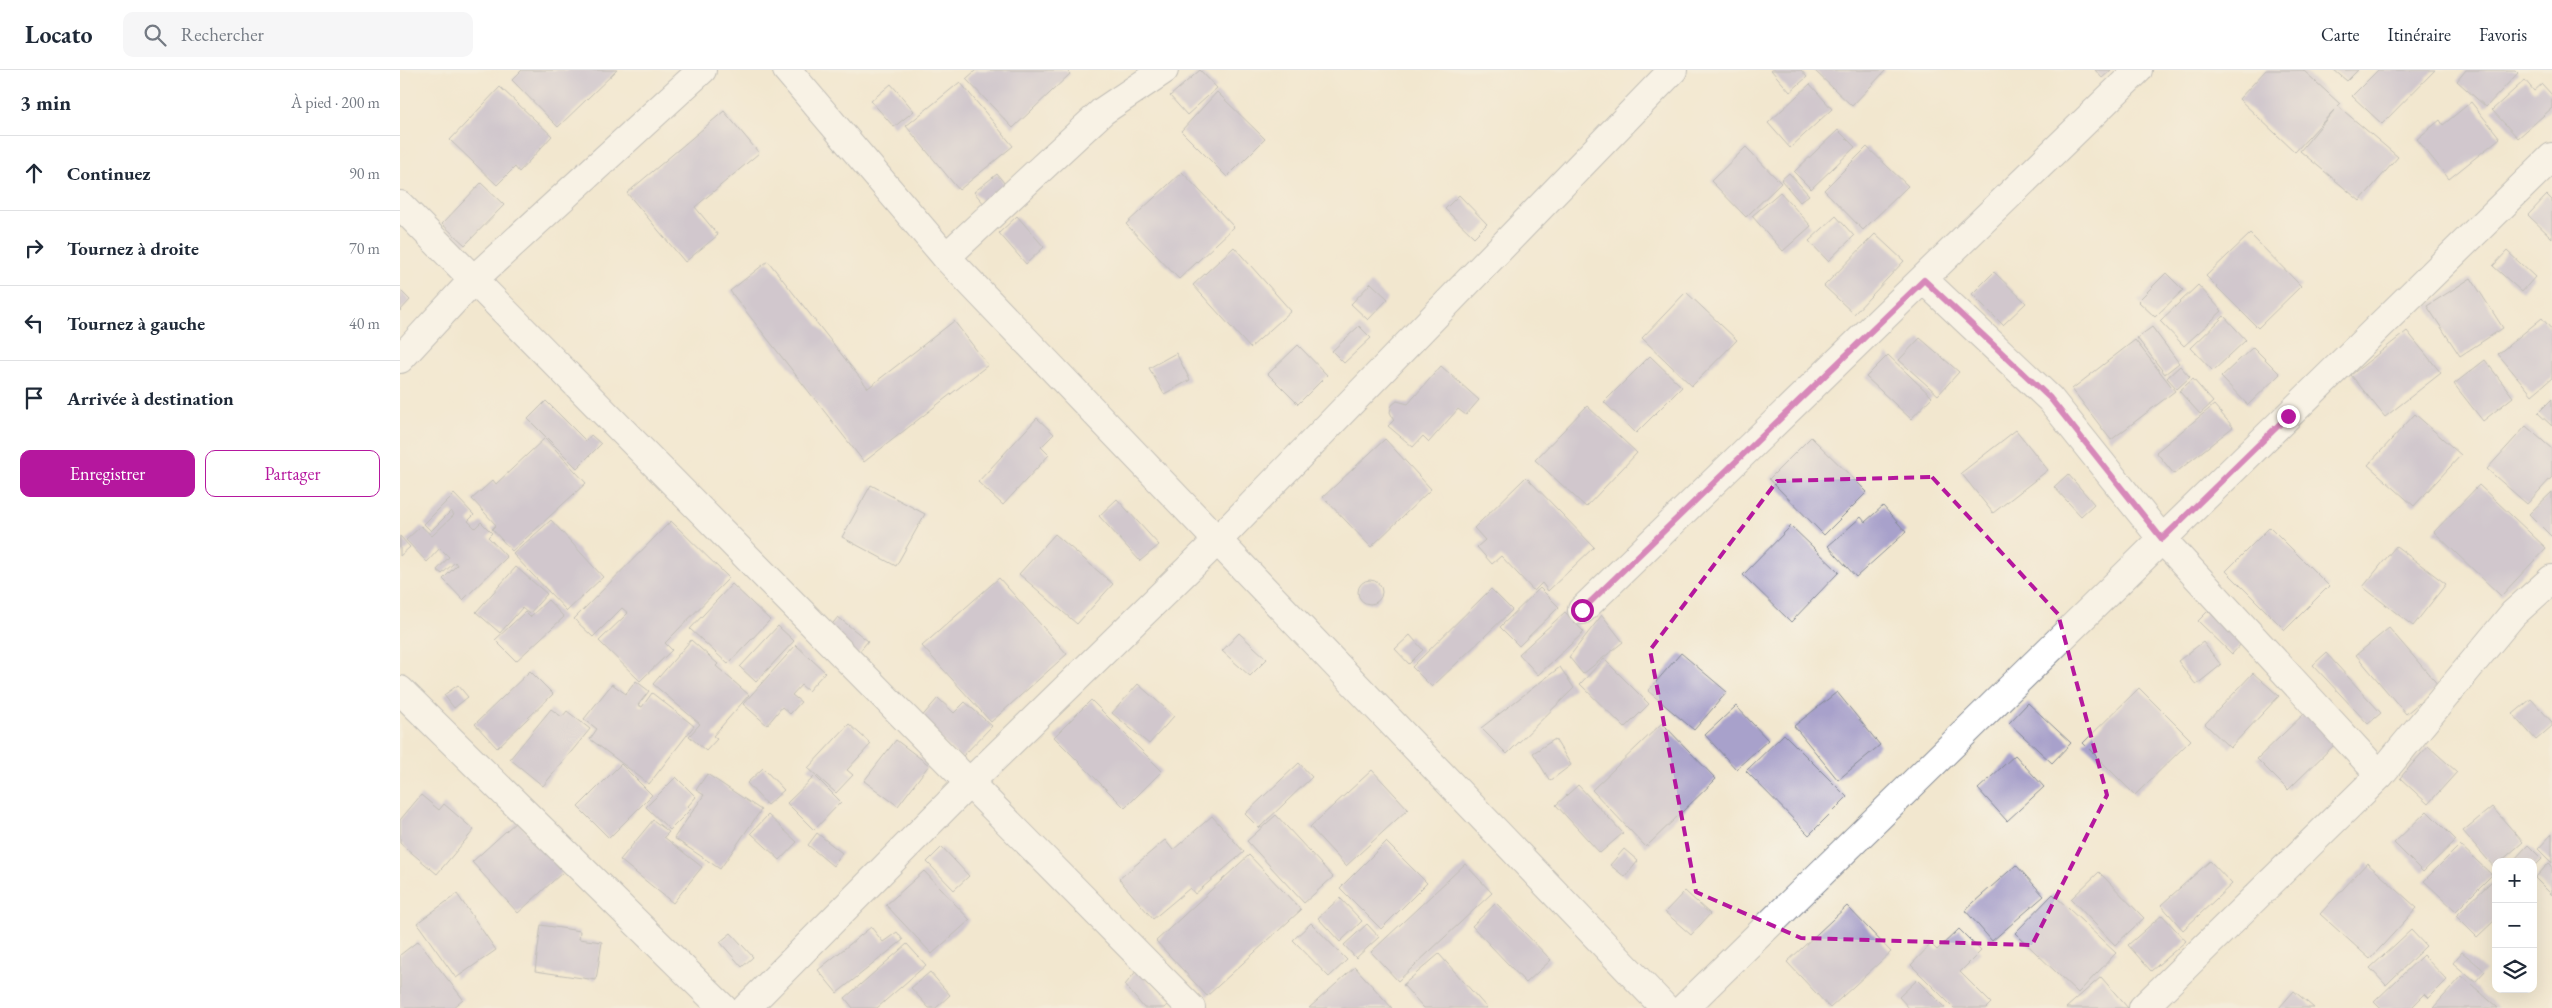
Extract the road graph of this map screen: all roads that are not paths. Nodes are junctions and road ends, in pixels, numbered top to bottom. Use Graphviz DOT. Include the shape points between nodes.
graph roads {
  1 [pos="702,70"];
  2 [pos="787,70"];
  3 [pos="1164,70"];
  4 [pos="1673,70"];
  5 [pos="2138,70"];
  6 [pos="2552,157"];
  7 [pos="400,205"];
  8 [pos="946,257"];
  9 [pos="473,280"];
  10 [pos="1924,280"];
  11 [pos="400,359"];
  12 [pos="2162,539"];
  13 [pos="1217,541"];
  14 [pos="2552,579"];
  15 [pos="1582,610"];
  16 [pos="400,690"];
  17 [pos="2380,775"];
  18 [pos="970,782"];
  19 [pos="723,1008"];
  20 [pos="746,1008"];
  21 [pos="1191,1008"];
  22 [pos="1665,1008"];
  23 [pos="1684,1008"];
  24 [pos="2143,1008"];
  1 -- 9 [label="street"];
  2 -- 8 [label="street"];
  3 -- 8 [label="street" via="1103,111"];
  4 -- 13 [label="street"];
  5 -- 10 [label="street"];
  6 -- 12 [label="street"];
  7 -- 9 [label="street"];
  8 -- 13 [label="street"];
  9 -- 11 [label="street"];
  9 -- 18 [label="street"];
  10 -- 12 [label="street" via="2050,398"];
  10 -- 15 [label="street"];
  12 -- 17 [label="street"];
  12 -- 23 [label="street"];
  13 -- 18 [label="street"];
  13 -- 22 [label="street"];
  14 -- 17 [label="street" via="2513,614"];
  16 -- 19 [label="street"];
  17 -- 24 [label="street"];
  18 -- 20 [label="street"];
  18 -- 21 [label="street"];
}
